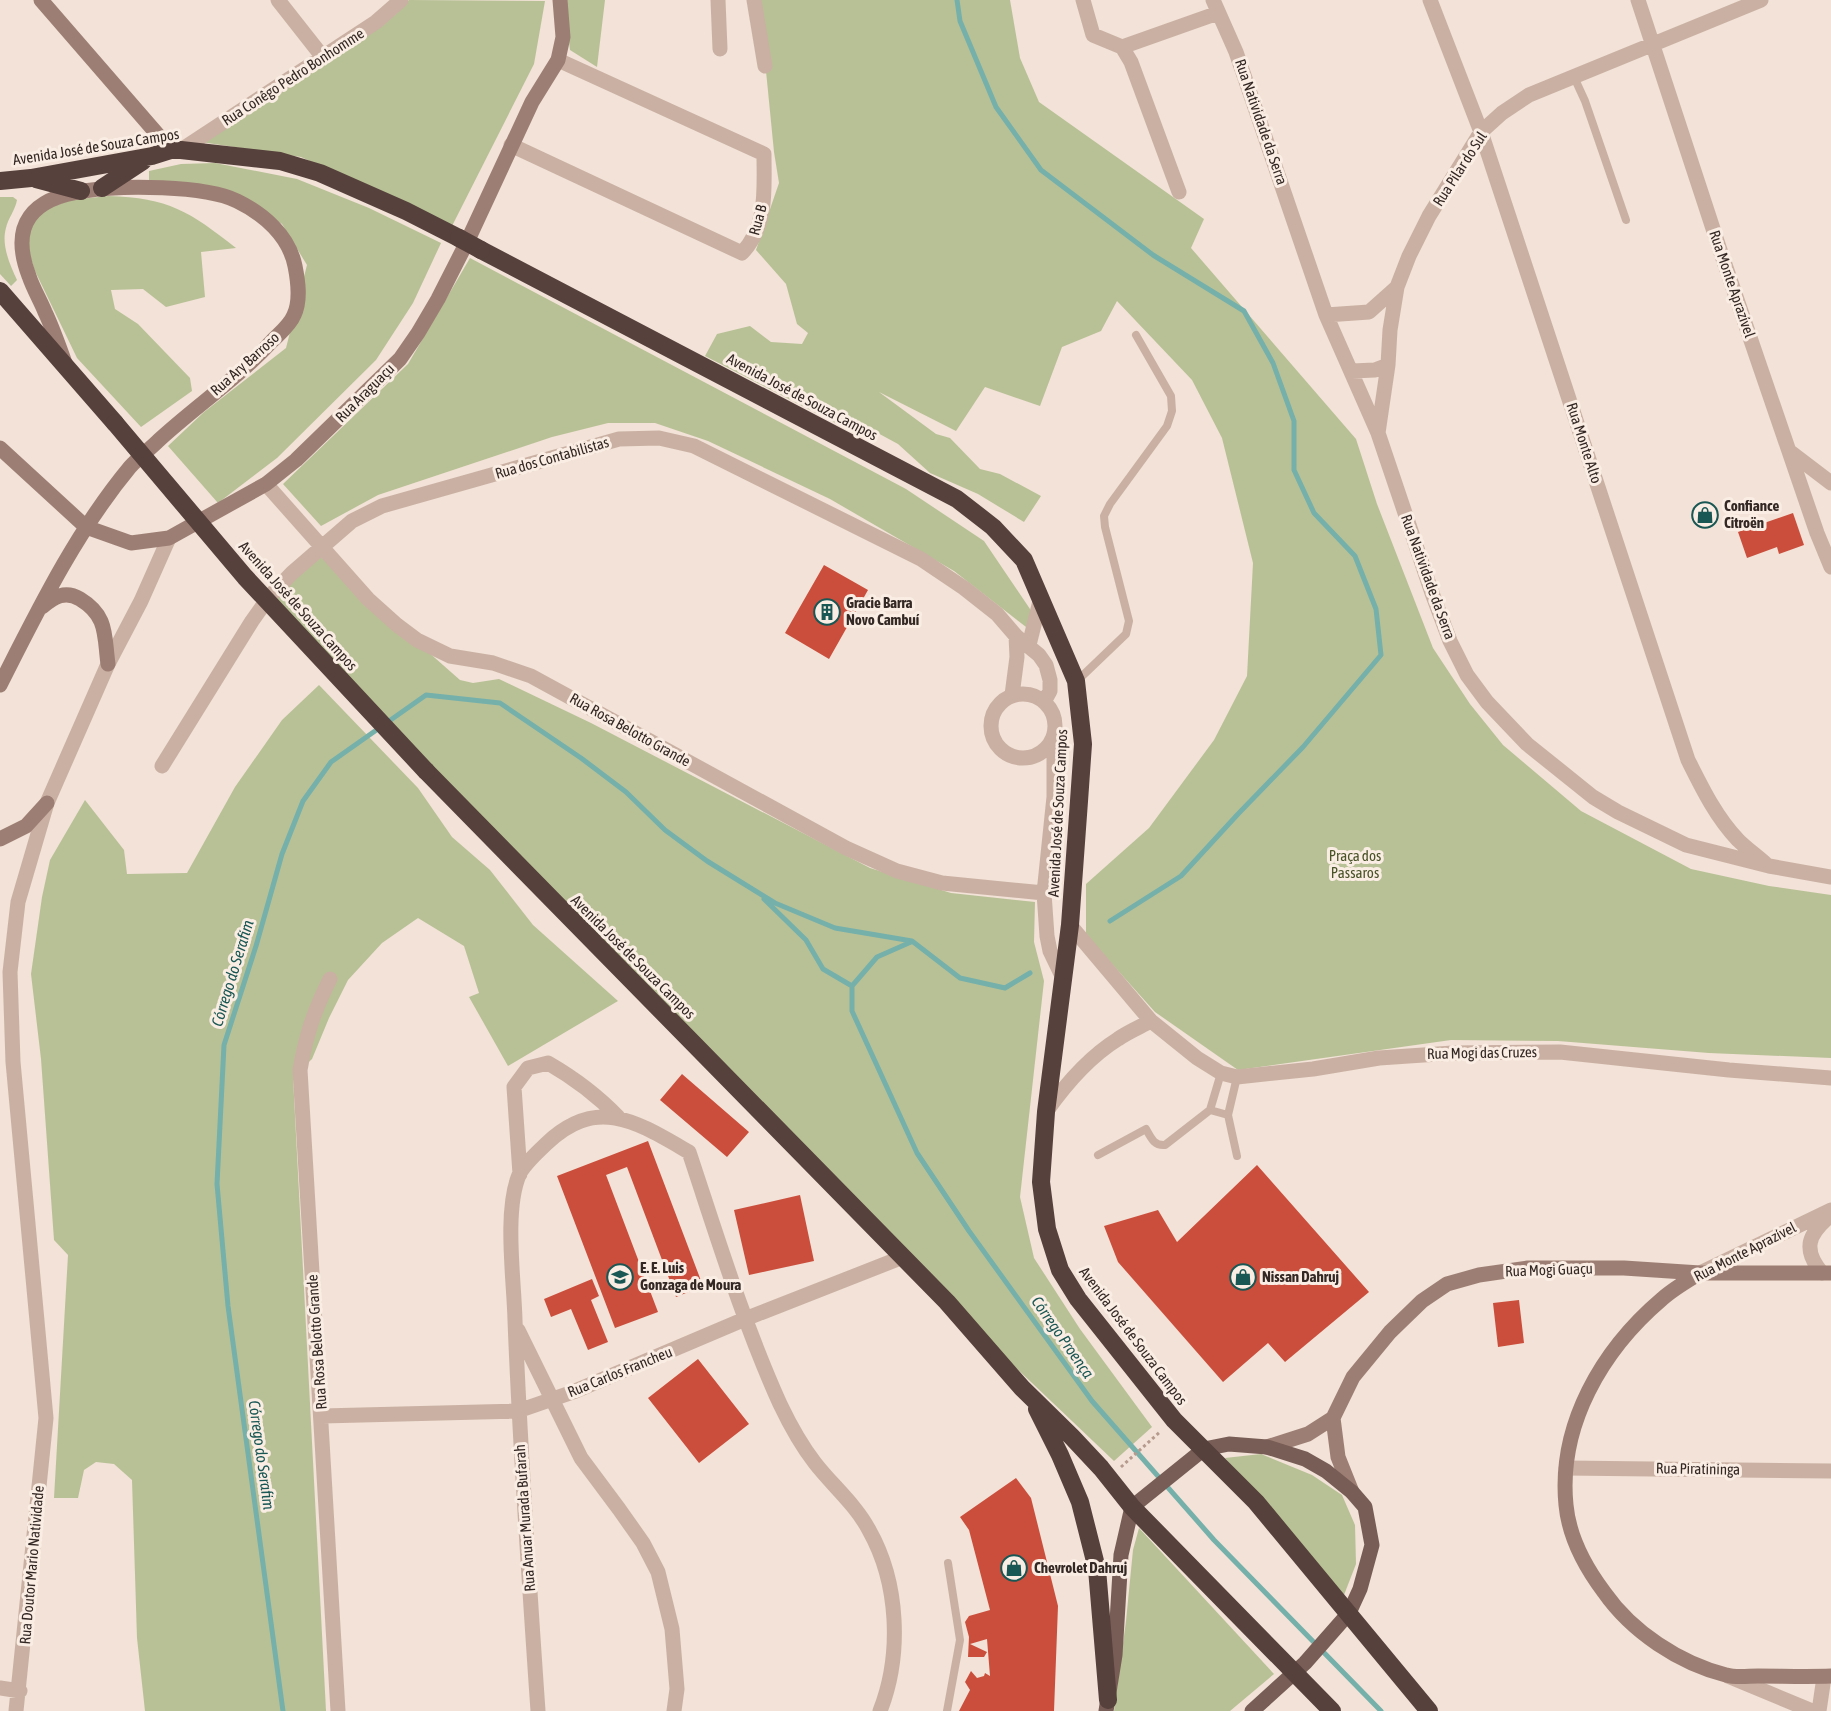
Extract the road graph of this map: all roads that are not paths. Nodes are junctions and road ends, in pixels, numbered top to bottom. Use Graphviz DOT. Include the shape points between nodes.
graph roads {
  1 [pos="41,0"];
  2 [pos="278,0"];
  3 [pos="401,0"];
  4 [pos="560,0"];
  5 [pos="717,0"];
  6 [pos="754,0"];
  7 [pos="1083,0"];
  8 [pos="1430,0"];
  9 [pos="1638,0"];
  10 [pos="1761,0"];
  11 [pos="1216,7"];
  12 [pos="1653,44"];
  13 [pos="1122,46"];
  14 [pos="720,49"];
  15 [pos="322,56"];
  16 [pos="558,60"];
  17 [pos="765,66"];
  18 [pos="1574,77"];
  19 [pos="1481,132"];
  20 [pos="511,145"];
  21 [pos="176,150"];
  22 [pos="152,156"];
  23 [pos="32,178"];
  24 [pos="0,181"];
  25 [pos="102,188"];
  26 [pos="81,191"];
  27 [pos="1179,192"];
  28 [pos="1626,220"];
  29 [pos="1397,287"];
  30 [pos="0,291"];
  31 [pos="1326,315"];
  32 [pos="1136,335"];
  33 [pos="1388,365"];
  34 [pos="66,368"];
  35 [pos="1352,371"];
  36 [pos="1378,433"];
  37 [pos="0,448"];
  38 [pos="1789,452"];
  39 [pos="1831,483"];
  40 [pos="266,484"];
  41 [pos="86,527"];
  42 [pos="169,538"];
  43 [pos="321,547"];
  44 [pos="1831,567"];
  45 [pos="1040,601"];
  46 [pos="39,608"];
  47 [pos="1016,636"];
  48 [pos="1029,645"];
  49 [pos="108,664"];
  50 [pos="1076,681"];
  51 [pos="0,685"];
  52 [pos="1012,695"];
  53 [pos="1044,702"];
  54 [pos="1054,733"];
  55 [pos="1039,754"];
  56 [pos="162,766"];
  57 [pos="1054,797"];
  58 [pos="1593,797"];
  59 [pos="46,802"];
  60 [pos="0,839"];
  61 [pos="1769,866"];
  62 [pos="1831,877"];
  63 [pos="1044,893"];
  64 [pos="1070,925"];
  65 [pos="1063,978"];
  66 [pos="330,979"];
  67 [pos="1151,1022"];
  68 [pos="1221,1073"];
  69 [pos="1237,1077"];
  70 [pos="1831,1078"];
  71 [pos="1210,1110"];
  72 [pos="1046,1112"];
  73 [pos="1228,1115"];
  74 [pos="618,1117"];
  75 [pos="1098,1155"];
  76 [pos="1237,1156"];
  77 [pos="519,1174"];
  78 [pos="1831,1210"];
  79 [pos="1831,1215"];
  80 [pos="903,1257"];
  81 [pos="1700,1273"];
  82 [pos="1827,1273"];
  83 [pos="745,1319"];
  84 [pos="515,1325"];
  85 [pos="1022,1388"];
  86 [pos="553,1398"];
  87 [pos="518,1411"];
  88 [pos="322,1416"];
  89 [pos="1333,1418"];
  90 [pos="1267,1447"];
  91 [pos="1204,1449"];
  92 [pos="1566,1468"];
  93 [pos="1831,1471"];
  94 [pos="1352,1492"];
  95 [pos="1132,1507"];
  96 [pos="948,1563"];
  97 [pos="1344,1618"];
  98 [pos="1300,1668"];
  99 [pos="1728,1676"];
  100 [pos="1828,1676"];
  101 [pos="0,1688"];
  102 [pos="20,1691"];
  103 [pos="1107,1706"];
  104 [pos="16,1711"];
  105 [pos="338,1711"];
  106 [pos="538,1711"];
  107 [pos="674,1711"];
  108 [pos="880,1711"];
  109 [pos="947,1711"];
  110 [pos="1252,1711"];
  111 [pos="1332,1711"];
  112 [pos="1430,1711"];
  113 [pos="1812,1711"];
  114 [pos="1819,1711"];
  1 -- 21 [label="main road"];
  2 -- 15 [label="street"];
  3 -- 15 [label="street, Rua Conêgo Pedro Bonhomme" via="376,22"];
  4 -- 16 [label="main road, Rua Araguaçu" via="564,37"];
  5 -- 14 [label="street"];
  6 -- 17 [label="street"];
  7 -- 13 [label="street" via="1093,35"];
  8 -- 19 [label="street, Rua Monte Alto"];
  9 -- 12 [label="street, Rua Monte Aprazível"];
  10 -- 12 [label="street, Rua Pilar do Sul"];
  11 -- 13 [label="street"];
  11 -- 31 [label="street, Rua Natividade da Serra" via="1236,52"];
  12 -- 18 [label="street, Rua Pilar do Sul"];
  12 -- 38 [label="street, Rua Monte Aprazível"];
  13 -- 27 [label="street"];
  15 -- 21 [label="street, Rua Conêgo Pedro Bonhomme"];
  16 -- 20 [label="main road, Rua Araguaçu"];
  16 -- 20 [label="street, Rua B" via="764,154 759,229 742,254"];
  18 -- 19 [label="street, Rua Pilar do Sul" via="1529,95"];
  18 -- 28 [label="lane"];
  19 -- 29 [label="street, Rua Pilar do Sul" via="1429,216"];
  19 -- 61 [label="street, Rua Monte Alto" via="1688,760 1720,817 1738,840"];
  20 -- 40 [label="main road, Rua Araguaçu" via="438,299 400,359"];
  21 -- 22 [label="highway, Avenida José de Souza Campos"];
  21 -- 45 [label="highway, Avenida José de Souza Campos, bridge" via="280,161 320,173 459,238 957,499 993,527 1024,560"];
  22 -- 23 [label="highway, Avenida José de Souza Campos"];
  22 -- 25 [label="highway"];
  23 -- 24 [label="highway, Avenida José de Souza Campos"];
  23 -- 26 [label="highway"];
  25 -- 26 [label="main road, Rua Ary Barroso"];
  25 -- 41 [label="main road, Rua Ary Barroso" via="196,191 236,200 279,232 292,253 298,284 296,308 289,323 263,351 131,465"];
  26 -- 34 [label="main road, Rua Ary Barroso" via="51,199 31,213 22,230 28,274"];
  29 -- 31 [label="street" via="1368,312"];
  29 -- 33 [label="street, Rua Pilar do Sul"];
  30 -- 34 [label="highway, Avenida José de Souza Campos"];
  31 -- 35 [label="street, Rua Natividade da Serra"];
  32 -- 50 [label="lane" via="1171,396 1172,411 1167,426 1104,516 1129,621 1126,634"];
  33 -- 35 [label="street"];
  33 -- 36 [label="street, Rua Pilar do Sul"];
  34 -- 80 [label="highway, Avenida José de Souza Campos, bridge" via="245,577 426,771"];
  35 -- 36 [label="street, Rua Natividade da Serra"];
  36 -- 58 [label="street, Rua Natividade da Serra" via="1431,593 1467,675 1527,744"];
  37 -- 41 [label="main road, Rua Araguaçu"];
  38 -- 39 [label="street"];
  38 -- 44 [label="street, Rua Monte Aprazível"];
  40 -- 42 [label="main road, Rua Araguaçu"];
  40 -- 43 [label="street, Rua Rosa Belotto Grande"];
  41 -- 42 [label="main road, Rua Araguaçu" via="131,543"];
  41 -- 46 [label="main road, Rua Ary Barroso"];
  42 -- 49 [label="street, Rua Doutor Mario Natividade"];
  43 -- 47 [label="street, Rua dos Contabilistas" via="352,521 382,506 618,440 660,438 694,446 921,559 997,614"];
  43 -- 56 [label="street, Rua dos Contabilistas" via="269,597"];
  43 -- 63 [label="street, Rua Rosa Belotto Grande" via="368,599 417,640 450,656 493,663 531,676 846,848 897,871 942,883"];
  45 -- 48 [label="street"];
  45 -- 50 [label="highway, Avenida José de Souza Campos"];
  46 -- 49 [label="main road" via="56,596 73,595 94,608 103,625"];
  46 -- 51 [label="main road, Rua Ary Barroso"];
  47 -- 48 [label="street, Rua dos Contabilistas"];
  47 -- 52 [label="street"];
  48 -- 53 [label="street, Rua dos Contabilistas" via="1046,665 1050,680"];
  49 -- 59 [label="street, Rua Doutor Mario Natividade"];
  50 -- 64 [label="highway, Avenida José de Souza Campos" via="1083,744"];
  52 -- 53 [label="street" via="1034,696"];
  52 -- 55 [label="street" via="993,713 991,734 1001,751 1011,757 1022,759"];
  53 -- 54 [label="street, Rua dos Contabilistas" via="1055,721"];
  54 -- 55 [label="street" via="1048,747"];
  54 -- 57 [label="street"];
  55 -- 57 [label="street"];
  57 -- 63 [label="street"];
  58 -- 61 [label="street, Rua Monte Alto" via="1686,845"];
  59 -- 60 [label="main road" via="26,826"];
  59 -- 102 [label="street, Rua Doutor Mario Natividade" via="18,902 10,972 13,1062 46,1418"];
  61 -- 62 [label="street, Rua Monte Alto"];
  63 -- 65 [label="street" via="1048,944"];
  64 -- 65 [label="highway, Avenida José de Souza Campos"];
  64 -- 67 [label="street, Rua Mogi das Cruzes"];
  65 -- 72 [label="highway, Avenida José de Souza Campos"];
  66 -- 88 [label="street, Rua Rosa Belotto Grande" via="314,1010 300,1070"];
  67 -- 68 [label="street, Rua Mogi das Cruzes"];
  67 -- 72 [label="street" via="1099,1053"];
  68 -- 69 [label="street, Rua Mogi das Cruzes"];
  68 -- 71 [label="lane"];
  69 -- 70 [label="street, Rua Mogi das Cruzes" via="1379,1058 1560,1052"];
  69 -- 73 [label="lane"];
  71 -- 73 [label="lane"];
  71 -- 75 [label="lane" via="1165,1144 1154,1142 1146,1129"];
  72 -- 91 [label="highway, Avenida José de Souza Campos" via="1041,1182 1047,1229 1060,1270 1078,1299 1174,1419"];
  73 -- 76 [label="lane"];
  74 -- 77 [label="street, Rua Anuar Murada Bufarah" via="589,1118 560,1130"];
  74 -- 77 [label="street" via="575,1078 548,1063 528,1068 514,1087"];
  74 -- 83 [label="street, Rua Anuar Murada Bufarah" via="689,1152"];
  77 -- 84 [label="street, Rua Anuar Murada Bufarah" via="511,1211"];
  78 -- 81 [label="street, Rua Monte Aprazível"];
  79 -- 82 [label="street" via="1819,1225 1810,1241 1815,1265"];
  80 -- 83 [label="street, Rua Carlos Francheu"];
  80 -- 85 [label="highway, Avenida José de Souza Campos"];
  81 -- 82 [label="main road, Rua Mogi Guaçu"];
  81 -- 89 [label="main road, Rua Mogi Guaçu" via="1528,1268 1448,1284 1422,1301 1390,1332 1353,1377"];
  81 -- 92 [label="main road, Rua Monte Aprazível" via="1663,1298 1604,1364 1581,1404"];
  83 -- 86 [label="street, Rua Carlos Francheu"];
  83 -- 108 [label="street, Rua Anuar Murada Bufarah" via="795,1433 869,1529 881,1558 891,1589 894,1636"];
  84 -- 86 [label="street, Rua Anuar Murada Bufarah"];
  84 -- 87 [label="street, Rua Anuar Murada Bufarah"];
  85 -- 95 [label="highway, Avenida José de Souza Campos" via="1072,1437"];
  85 -- 103 [label="highway" via="1037,1409 1080,1502 1096,1569"];
  86 -- 87 [label="street, Rua Carlos Francheu"];
  86 -- 107 [label="street, Rua Anuar Murada Bufarah" via="581,1458 631,1526 658,1572 672,1629 678,1689"];
  87 -- 88 [label="street, Rua Carlos Francheu"];
  87 -- 106 [label="street, Rua Anuar Murada Bufarah"];
  88 -- 105 [label="street, Rua Rosa Belotto Grande"];
  89 -- 90 [label="main road" via="1308,1434"];
  89 -- 94 [label="main road" via="1338,1456"];
  90 -- 91 [label="main road" via="1229,1444"];
  90 -- 94 [label="main road" via="1305,1459"];
  91 -- 95 [label="main road"];
  91 -- 97 [label="highway, Avenida José de Souza Campos" via="1256,1502"];
  92 -- 93 [label="street, Rua Piratininga"];
  92 -- 99 [label="main road, Rua Monte Aprazível" via="1566,1507 1576,1543 1589,1572 1613,1606 1645,1635 1692,1663"];
  94 -- 97 [label="main road" via="1365,1507 1372,1545 1360,1589"];
  95 -- 98 [label="highway, Avenida José de Souza Campos"];
  95 -- 103 [label="main road" via="1121,1555 1116,1644"];
  96 -- 109 [label="lane" via="960,1640"];
  97 -- 98 [label="main road"];
  97 -- 112 [label="highway, Avenida José de Souza Campos"];
  98 -- 110 [label="main road"];
  98 -- 111 [label="highway, Avenida José de Souza Campos"];
  99 -- 100 [label="main road"];
  99 -- 113 [label="street, Rua Monte Aprazível"];
  100 -- 114 [label="street"];
  101 -- 102 [label="street"];
  102 -- 104 [label="street, Rua Doutor Mario Natividade"];
}
